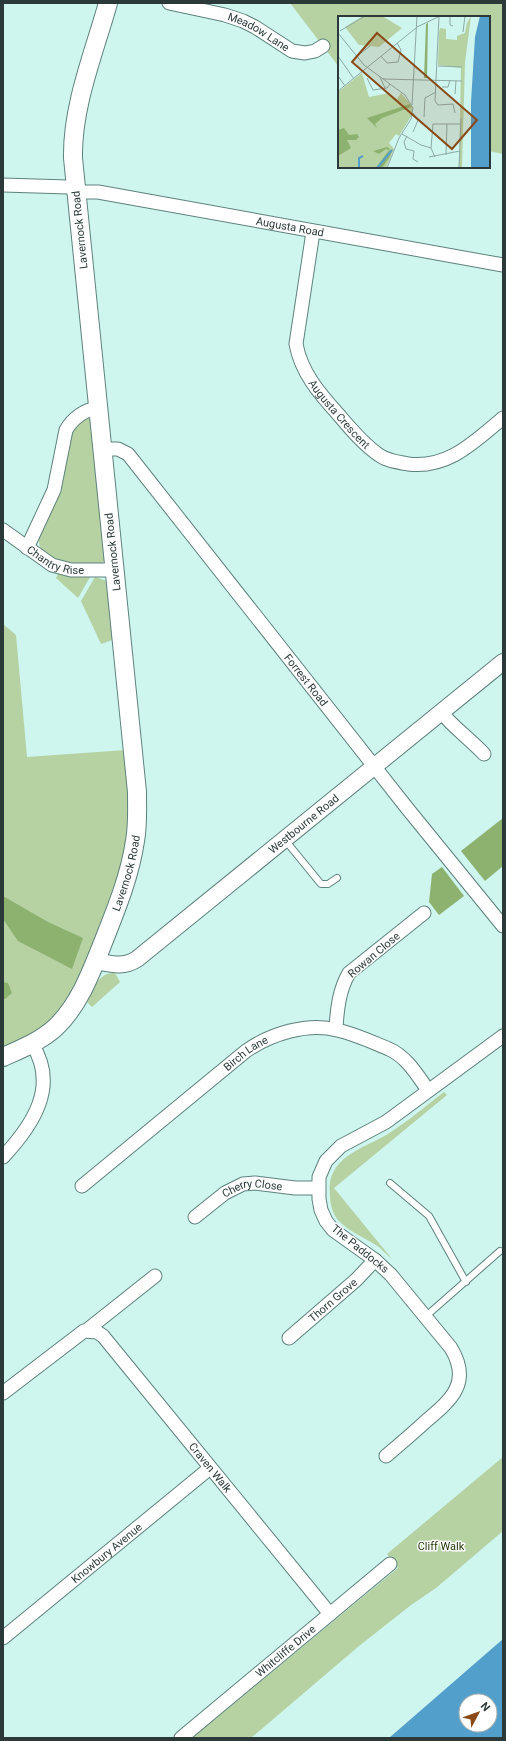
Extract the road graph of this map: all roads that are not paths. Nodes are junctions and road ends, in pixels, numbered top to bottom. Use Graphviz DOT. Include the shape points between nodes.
graph roads {
  1 [pos="108,3"];
  2 [pos="169,3"];
  3 [pos="322,46"];
  4 [pos="3,185"];
  5 [pos="77,190"];
  6 [pos="313,232"];
  7 [pos="503,265"];
  8 [pos="99,408"];
  9 [pos="503,418"];
  10 [pos="103,449"];
  11 [pos="3,530"];
  12 [pos="27,548"];
  13 [pos="114,570"];
  14 [pos="503,662"];
  15 [pos="441,712"];
  16 [pos="484,754"];
  17 [pos="374,766"];
  18 [pos="284,839"];
  19 [pos="336,878"];
  20 [pos="424,913"];
  21 [pos="503,926"];
  22 [pos="96,961"];
  23 [pos="336,1029"];
  24 [pos="503,1036"];
  25 [pos="32,1044"];
  26 [pos="3,1057"];
  27 [pos="428,1090"];
  28 [pos="3,1156"];
  29 [pos="390,1183"];
  30 [pos="82,1186"];
  31 [pos="318,1188"];
  32 [pos="195,1217"];
  33 [pos="500,1251"];
  34 [pos="375,1260"];
  35 [pos="155,1276"];
  36 [pos="466,1282"];
  37 [pos="425,1317"];
  38 [pos="86,1330"];
  39 [pos="289,1338"];
  40 [pos="3,1393"];
  41 [pos="386,1456"];
  42 [pos="210,1468"];
  43 [pos="390,1564"];
  44 [pos="330,1614"];
  45 [pos="3,1638"];
  46 [pos="181,1738"];
  1 -- 5 [label="main road, Lavernock Road" via="76,118 73,146"];
  2 -- 3 [label="street, Meadow Lane" via="243,21 292,51 306,53"];
  4 -- 5 [label="street, Augusta Road" via="68,187"];
  5 -- 6 [label="street, Augusta Road"];
  5 -- 8 [label="main road, Lavernock Road"];
  6 -- 7 [label="street, Augusta Road"];
  6 -- 9 [label="street, Augusta Crescent" via="296,344 307,375 314,386 361,439 387,459 411,464 431,464 468,448"];
  8 -- 10 [label="main road, Lavernock Road"];
  8 -- 12 [label="street" via="81,414 66,430 54,490"];
  10 -- 13 [label="main road, Lavernock Road"];
  10 -- 17 [label="street, Forrest Road" via="118,449 128,454"];
  11 -- 12 [label="street, Chantry Rise"];
  12 -- 13 [label="street, Chantry Rise" via="52,565 62,568"];
  13 -- 22 [label="main road, Lavernock Road" via="137,792 137,831 126,884"];
  14 -- 15 [label="street, Westbourne Road"];
  15 -- 16 [label="street"];
  15 -- 17 [label="street, Westbourne Road"];
  17 -- 18 [label="street, Westbourne Road"];
  17 -- 21 [label="street, Forrest Road"];
  18 -- 19 [label="lane" via="321,884 328,884"];
  18 -- 22 [label="street, Westbourne Road" via="131,963 119,965"];
  20 -- 23 [label="street, Rowan Close" via="349,973 340,994"];
  22 -- 25 [label="main road, Lavernock Road" via="78,999 64,1019"];
  23 -- 27 [label="street, Birch Lane" via="398,1052"];
  23 -- 30 [label="street, Birch Lane" via="297,1030 255,1045"];
  24 -- 27 [label="street, The Paddocks"];
  25 -- 26 [label="main road, Lavernock Road"];
  25 -- 28 [label="street" via="43,1070 40,1101 30,1125"];
  27 -- 31 [label="street, The Paddocks" via="386,1122 350,1139 332,1153 322,1169"];
  29 -- 36 [label="lane" via="428,1216"];
  31 -- 32 [label="street, Cherry Close" via="295,1188 255,1182 243,1184 225,1193"];
  31 -- 34 [label="street, The Paddocks" via="321,1210 333,1230"];
  33 -- 36 [label="lane"];
  34 -- 37 [label="street, The Paddocks" via="391,1275"];
  34 -- 39 [label="street, Thorn Grove" via="356,1280"];
  35 -- 38 [label="street"];
  36 -- 37 [label="lane"];
  37 -- 41 [label="street, The Paddocks" via="456,1356 459,1368 457,1386 448,1403"];
  38 -- 40 [label="street"];
  38 -- 42 [label="street, Craven Walk" via="103,1336"];
  42 -- 44 [label="street, Craven Walk"];
  42 -- 45 [label="street, Knowbury Avenue"];
  43 -- 44 [label="street, Whitcliffe Drive"];
  44 -- 46 [label="street, Whitcliffe Drive"];
}
